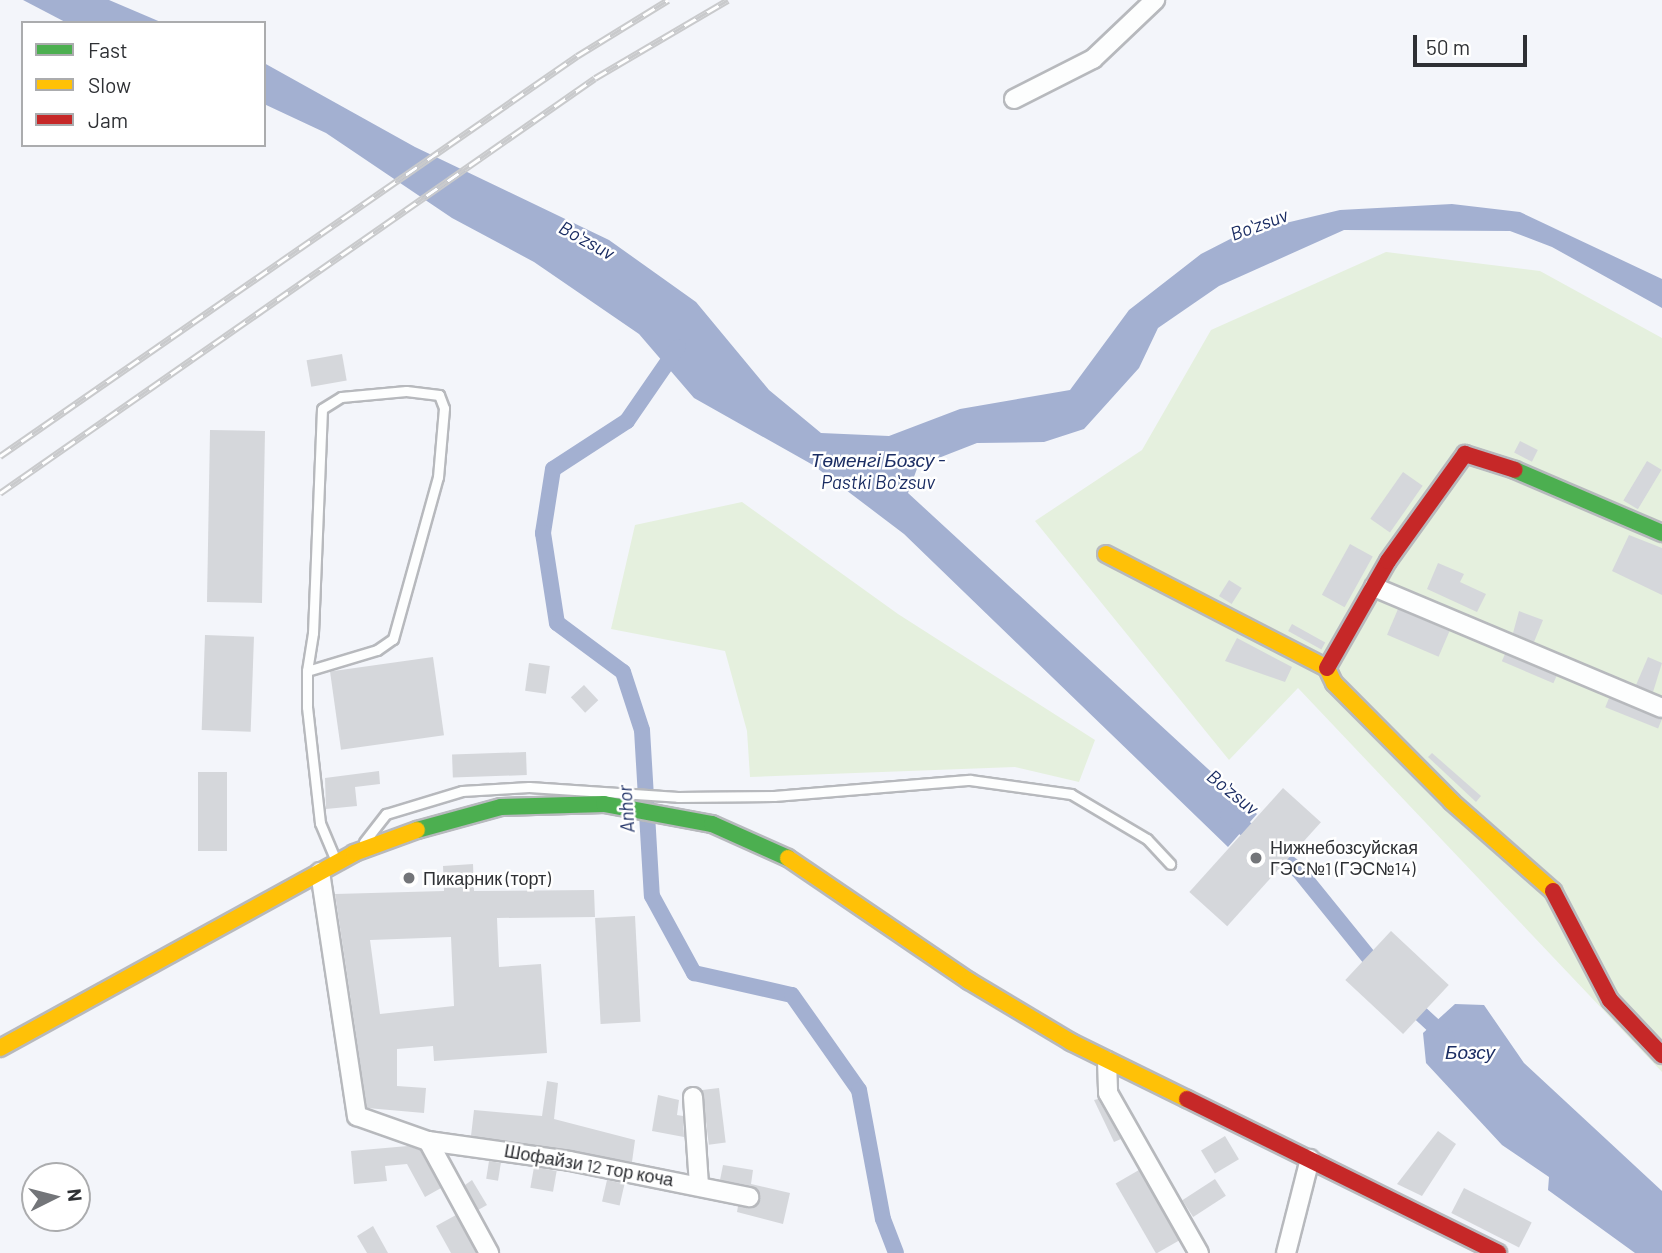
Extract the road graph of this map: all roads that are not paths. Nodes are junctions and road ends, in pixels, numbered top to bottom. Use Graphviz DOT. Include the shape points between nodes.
graph roads {
  1 [pos="1155,0"];
  2 [pos="1014,99"];
  3 [pos="1662,533"];
  4 [pos="1107,554"];
  5 [pos="1374,587"];
  6 [pos="1327,668"];
  7 [pos="307,671"];
  8 [pos="1662,708"];
  9 [pos="603,797"];
  10 [pos="354,853"];
  11 [pos="337,863"];
  12 [pos="1170,864"];
  13 [pos="320,872"];
  14 [pos="0,1048"];
  15 [pos="1662,1055"];
  16 [pos="1107,1061"];
  17 [pos="693,1097"];
  18 [pos="428,1141"];
  19 [pos="1310,1159"];
  20 [pos="699,1184"];
  21 [pos="749,1197"];
  22 [pos="489,1253"];
  23 [pos="1199,1253"];
  24 [pos="1286,1253"];
  25 [pos="1497,1253"];
  1 -- 2 [label="street" via="1093,59"];
  3 -- 5 [label="main road" via="1471,452 1460,459"];
  4 -- 6 [label="main road"];
  5 -- 6 [label="main road"];
  5 -- 8 [label="street"];
  6 -- 15 [label="main road" via="1334,683 1452,802 1548,882 1610,1000"];
  7 -- 7 [label="lane" via="322,409 341,397 406,391 439,395 444,408 438,478 393,639 377,650"];
  7 -- 11 [label="lane" via="320,822"];
  9 -- 10 [label="main road" via="457,816"];
  9 -- 10 [label="lane" via="529,787 462,791 386,814"];
  9 -- 12 [label="lane" via="982,782 1071,794 1147,839"];
  9 -- 16 [label="main road" via="747,836 786,855 969,981"];
  10 -- 11 [label="main road"];
  11 -- 13 [label="main road"];
  13 -- 14 [label="main road"];
  13 -- 18 [label="street, Шофайзи 12 тор коча" via="357,1116"];
  16 -- 19 [label="main road"];
  16 -- 23 [label="street" via="1108,1093"];
  17 -- 20 [label="street"];
  18 -- 20 [label="street, Шофайзи 12 тор коча"];
  18 -- 22 [label="street"];
  19 -- 24 [label="street"];
  19 -- 25 [label="main road"];
  20 -- 21 [label="street, Шофайзи 12 тор коча"];
}
